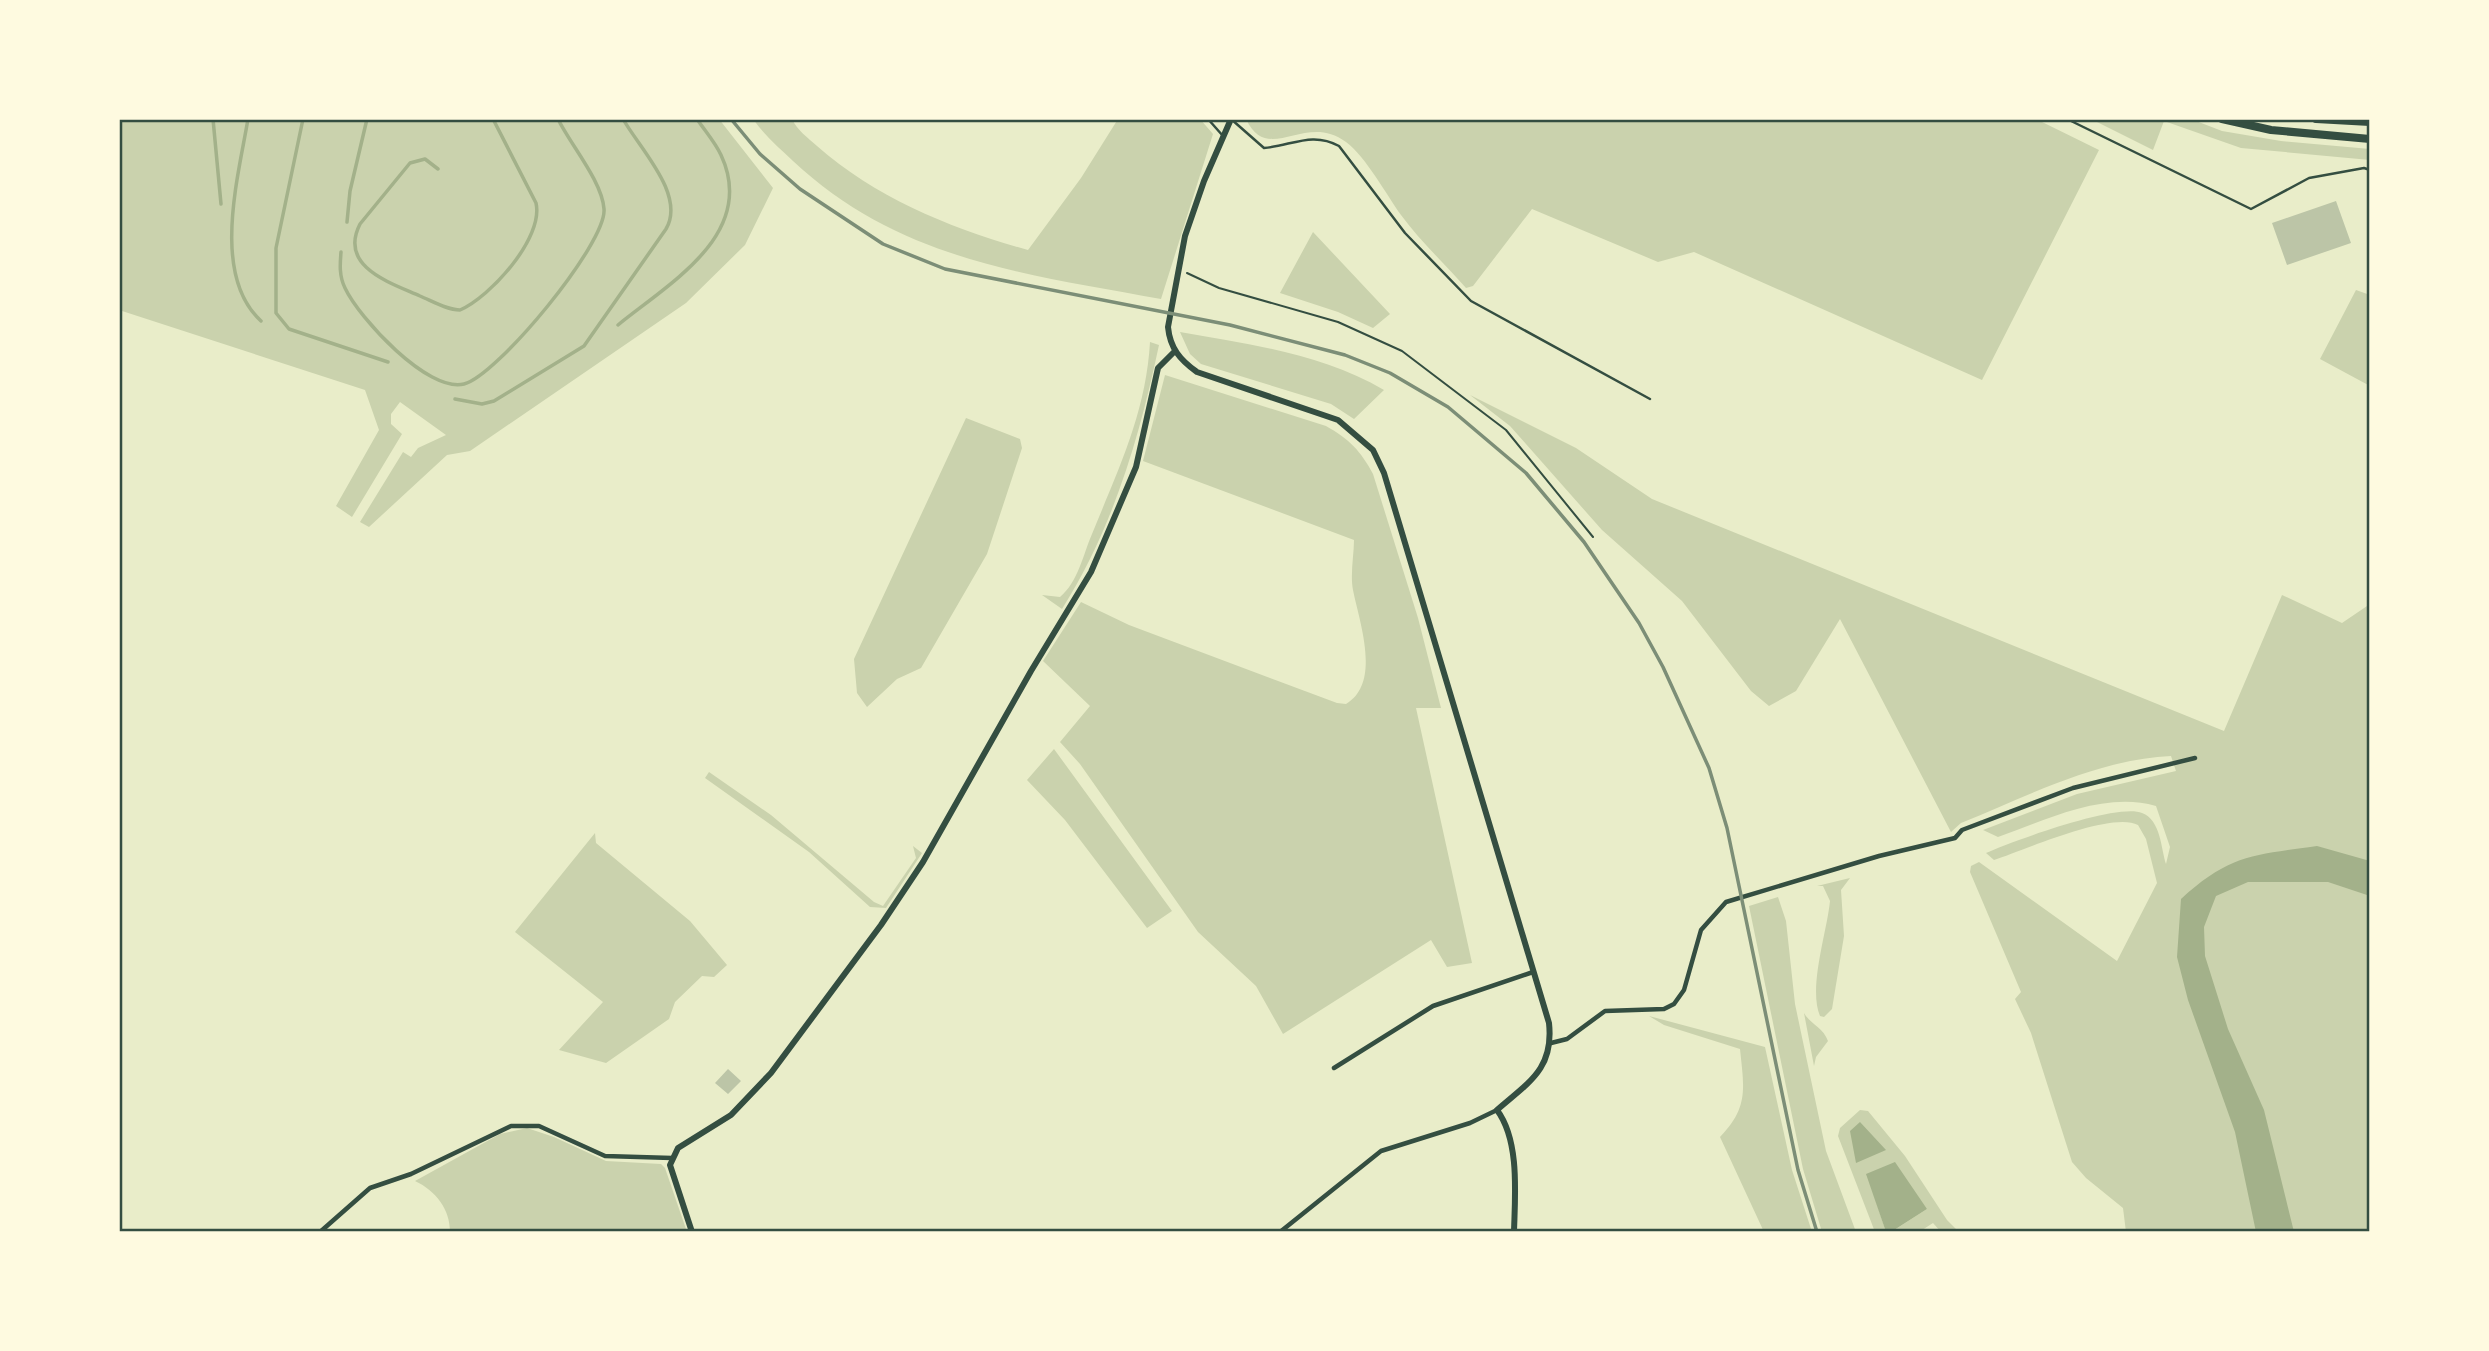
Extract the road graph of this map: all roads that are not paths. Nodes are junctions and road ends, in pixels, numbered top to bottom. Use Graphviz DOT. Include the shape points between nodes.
graph roads {
  1 [pos="1208,119"];
  2 [pos="1231,119"];
  3 [pos="2067,119"];
  4 [pos="2222,119"];
  5 [pos="2316,119"];
  6 [pos="2370,122"];
  7 [pos="1223,136"];
  8 [pos="2370,139"];
  9 [pos="2370,170"];
  10 [pos="1175,351"];
  11 [pos="1650,399"];
  12 [pos="2195,758"];
  13 [pos="1533,972"];
  14 [pos="1551,1043"];
  15 [pos="1334,1068"];
  16 [pos="1497,1110"];
  17 [pos="672,1158"];
  18 [pos="320,1232"];
  19 [pos="692,1232"];
  20 [pos="1280,1232"];
  21 [pos="1514,1232"];
  1 -- 7 [label="lane"];
  2 -- 7 [label="street"];
  2 -- 11 [label="lane" via="1264,148 1310,138 1339,146 1405,233 1471,301"];
  3 -- 9 [label="lane" via="2251,209 2308,178"];
  4 -- 8 [label="main road" via="2271,130"];
  5 -- 6 [label="main road"];
  7 -- 10 [label="street" via="1185,236 1168,327"];
  10 -- 13 [label="street" via="1197,372 1338,419 1373,450 1384,473"];
  10 -- 17 [label="street" via="1158,368 1136,467 1091,572 923,862 771,1073 731,1115 678,1148"];
  12 -- 14 [label="street" via="2073,788 1962,830 1955,838 1726,902 1701,930 1684,990 1674,1004 1664,1009 1605,1011 1567,1039"];
  13 -- 14 [label="street"];
  13 -- 15 [label="street" via="1433,1006"];
  14 -- 16 [label="street" via="1540,1070"];
  16 -- 20 [label="street" via="1470,1124 1381,1151"];
  16 -- 21 [label="street" via="1508,1133"];
  17 -- 18 [label="street" via="606,1156 539,1126 511,1126 411,1174 370,1188"];
  17 -- 19 [label="street" via="670,1165"];
}
